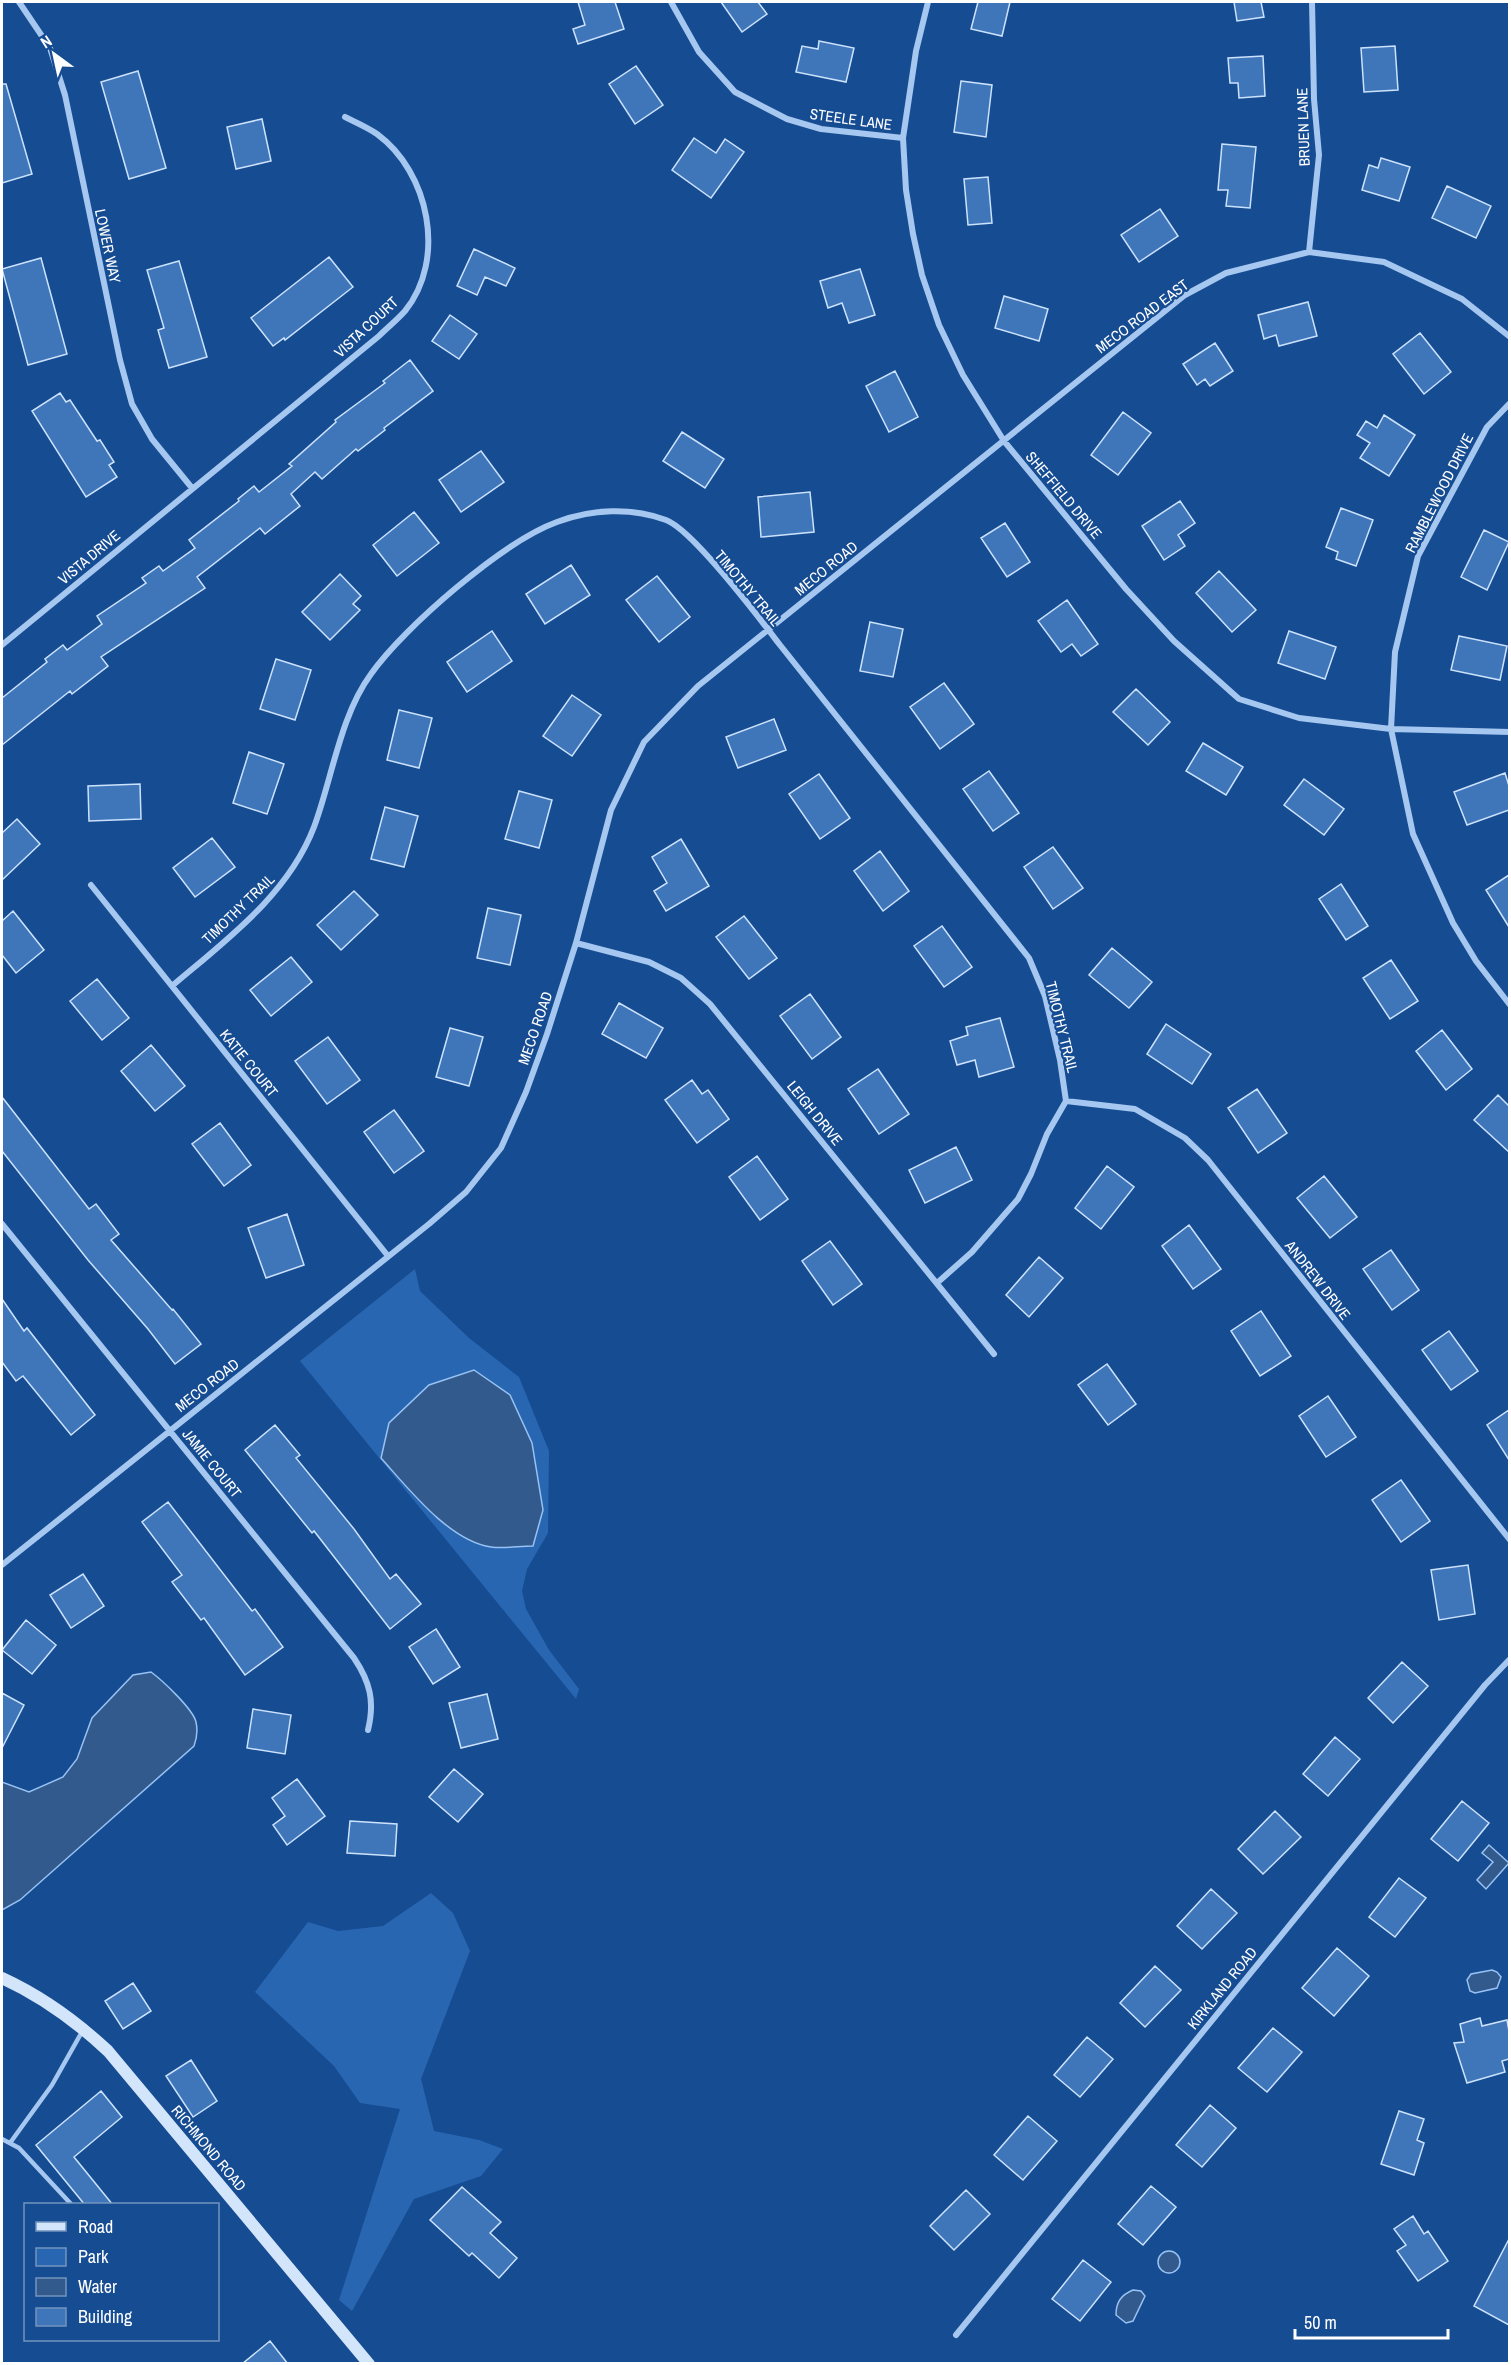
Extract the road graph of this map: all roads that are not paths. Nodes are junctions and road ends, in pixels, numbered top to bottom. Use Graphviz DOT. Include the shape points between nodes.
graph roads {
  1 [pos="19,2"];
  2 [pos="671,2"];
  3 [pos="928,2"];
  4 [pos="1312,2"];
  5 [pos="345,117"];
  6 [pos="903,138"];
  7 [pos="1309,252"];
  8 [pos="1509,337"];
  9 [pos="1509,403"];
  10 [pos="1004,441"];
  11 [pos="192,488"];
  12 [pos="768,630"];
  13 [pos="2,645"];
  14 [pos="1391,729"];
  15 [pos="1509,732"];
  16 [pos="91,885"];
  17 [pos="576,943"];
  18 [pos="172,986"];
  19 [pos="1509,1005"];
  20 [pos="1066,1101"];
  21 [pos="2,1224"];
  22 [pos="388,1256"];
  23 [pos="937,1283"];
  24 [pos="994,1354"];
  25 [pos="169,1430"];
  26 [pos="1509,1540"];
  27 [pos="2,1565"];
  28 [pos="1509,1659"];
  29 [pos="368,1730"];
  30 [pos="2,1978"];
  31 [pos="84,2029"];
  32 [pos="2,2139"];
  33 [pos="10,2144"];
  34 [pos="68,2203"];
  35 [pos="956,2334"];
  36 [pos="369,2364"];
  1 -- 11 [label="street, LOWER WAY" via="50,48 65,95 132,404 152,439"];
  2 -- 6 [label="street, STEELE LANE" via="699,52 743,97 787,119 821,129"];
  3 -- 6 [label="street, SHEFFIELD DRIVE"];
  4 -- 7 [label="street, BRUEN LANE" via="1319,154"];
  5 -- 11 [label="street, VISTA COURT" via="378,135 416,182 426,214 428,253 422,280 406,310 379,336"];
  6 -- 10 [label="street, SHEFFIELD DRIVE" via="906,190 922,275 939,325 963,375"];
  7 -- 8 [label="street, MECO ROAD EAST" via="1384,262 1462,299"];
  7 -- 10 [label="street, MECO ROAD EAST" via="1226,273 1185,295"];
  9 -- 14 [label="street, RAMBLEWOOD DRIVE" via="1487,427 1418,556 1395,652"];
  10 -- 12 [label="street, MECO ROAD"];
  10 -- 14 [label="street, SHEFFIELD DRIVE" via="1126,589 1174,641 1239,699 1299,718"];
  11 -- 13 [label="street, VISTA DRIVE"];
  12 -- 17 [label="street, MECO ROAD" via="698,686 644,742 611,810"];
  12 -- 18 [label="street, TIMOTHY TRAIL" via="695,543 671,522 641,512 601,512 557,522 509,547 400,639 369,675 338,748 314,827 297,866 246,922"];
  12 -- 20 [label="street, TIMOTHY TRAIL" via="1029,958 1045,996"];
  14 -- 15 [label="street, SHEFFIELD DRIVE"];
  14 -- 19 [label="street, RAMBLEWOOD DRIVE" via="1413,834 1453,923"];
  16 -- 18 [label="street, KATIE COURT"];
  17 -- 22 [label="street, MECO ROAD" via="526,1092 501,1148 466,1192"];
  17 -- 23 [label="street, LEIGH DRIVE" via="649,962 681,978 710,1004"];
  18 -- 22 [label="street, KATIE COURT"];
  20 -- 23 [label="street" via="1018,1198 972,1252"];
  20 -- 26 [label="street, ANDREW DRIVE" via="1135,1109 1185,1138 1208,1160"];
  21 -- 25 [label="street, JAMIE COURT"];
  22 -- 25 [label="street, MECO ROAD"];
  23 -- 24 [label="street, LEIGH DRIVE"];
  25 -- 27 [label="street, MECO ROAD"];
  25 -- 29 [label="street, JAMIE COURT" via="366,1676 372,1695"];
  28 -- 35 [label="street, KIRKLAND ROAD"];
  30 -- 31 [label="street, RICHMOND ROAD" via="26,1989"];
  31 -- 33 [label="lane" via="52,2085"];
  31 -- 36 [label="street, RICHMOND ROAD" via="108,2051"];
  32 -- 33 [label="lane"];
  33 -- 34 [label="lane" via="19,2148"];
}
